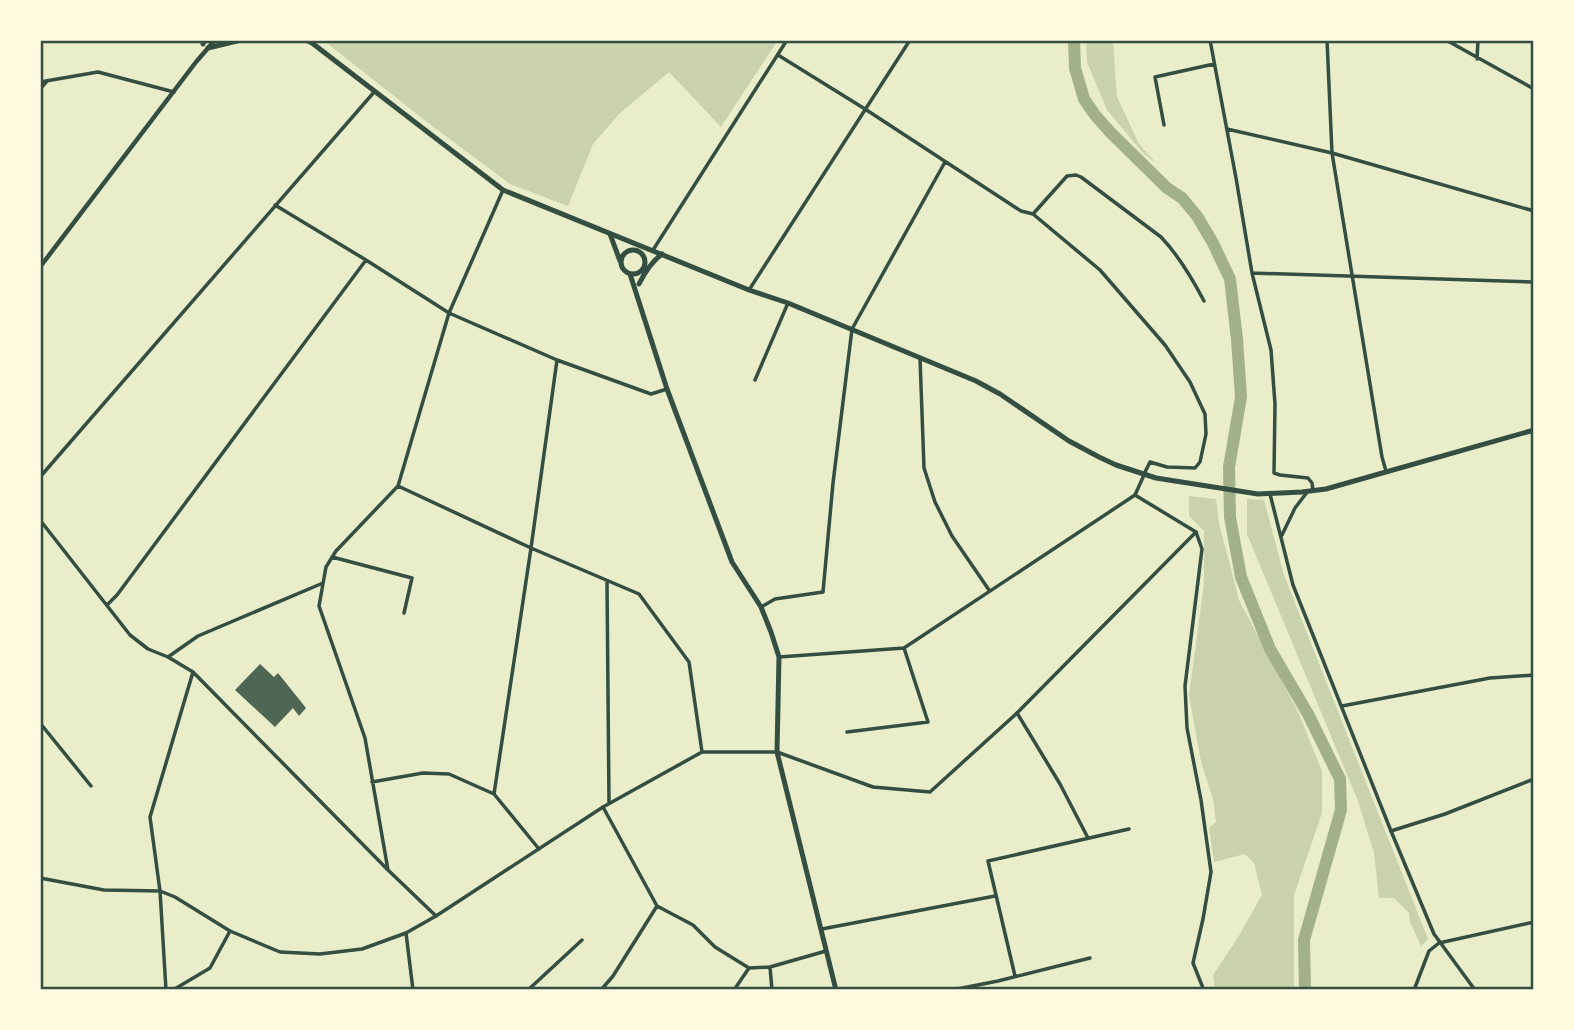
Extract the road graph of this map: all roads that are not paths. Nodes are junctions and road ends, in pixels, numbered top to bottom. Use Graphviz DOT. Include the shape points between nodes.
graph roads {
  1 [pos="215,40"];
  2 [pos="241,40"];
  3 [pos="787,40"];
  4 [pos="910,40"];
  5 [pos="1210,40"];
  6 [pos="1327,40"];
  7 [pos="1446,40"];
  8 [pos="1478,40"];
  9 [pos="309,41"];
  10 [pos="206,43"];
  11 [pos="778,55"];
  12 [pos="1477,59"];
  13 [pos="1214,64"];
  14 [pos="47,81"];
  15 [pos="40,82"];
  16 [pos="40,89"];
  17 [pos="1534,89"];
  18 [pos="374,91"];
  19 [pos="174,92"];
  20 [pos="865,109"];
  21 [pos="1164,125"];
  22 [pos="1227,128"];
  23 [pos="1332,153"];
  24 [pos="945,162"];
  25 [pos="503,190"];
  26 [pos="275,205"];
  27 [pos="1534,211"];
  28 [pos="1033,214"];
  29 [pos="611,234"];
  30 [pos="639,244"];
  31 [pos="630,250"];
  32 [pos="653,250"];
  33 [pos="662,254"];
  34 [pos="366,260"];
  35 [pos="621,261"];
  36 [pos="40,267"];
  37 [pos="644,267"];
  38 [pos="1252,273"];
  39 [pos="630,274"];
  40 [pos="1352,277"];
  41 [pos="1534,282"];
  42 [pos="639,284"];
  43 [pos="749,290"];
  44 [pos="1204,301"];
  45 [pos="638,302"];
  46 [pos="788,303"];
  47 [pos="449,313"];
  48 [pos="852,330"];
  49 [pos="919,358"];
  50 [pos="556,360"];
  51 [pos="755,380"];
  52 [pos="667,390"];
  53 [pos="1534,430"];
  54 [pos="1386,471"];
  55 [pos="1144,474"];
  56 [pos="40,477"];
  57 [pos="398,486"];
  58 [pos="1311,491"];
  59 [pos="1270,494"];
  60 [pos="1135,495"];
  61 [pos="40,520"];
  62 [pos="1196,533"];
  63 [pos="1281,537"];
  64 [pos="531,548"];
  65 [pos="332,557"];
  66 [pos="607,582"];
  67 [pos="323,583"];
  68 [pos="989,590"];
  69 [pos="107,605"];
  70 [pos="761,607"];
  71 [pos="404,613"];
  72 [pos="904,648"];
  73 [pos="168,657"];
  74 [pos="779,657"];
  75 [pos="193,672"];
  76 [pos="1534,676"];
  77 [pos="1342,706"];
  78 [pos="1017,713"];
  79 [pos="40,723"];
  80 [pos="847,732"];
  81 [pos="702,752"];
  82 [pos="777,752"];
  83 [pos="1534,779"];
  84 [pos="372,782"];
  85 [pos="91,786"];
  86 [pos="494,794"];
  87 [pos="610,803"];
  88 [pos="603,807"];
  89 [pos="1129,828"];
  90 [pos="1391,831"];
  91 [pos="1088,838"];
  92 [pos="539,849"];
  93 [pos="388,870"];
  94 [pos="40,878"];
  95 [pos="160,891"];
  96 [pos="995,896"];
  97 [pos="657,906"];
  98 [pos="436,916"];
  99 [pos="1534,922"];
  100 [pos="820,929"];
  101 [pos="230,931"];
  102 [pos="406,933"];
  103 [pos="582,940"];
  104 [pos="1439,943"];
  105 [pos="826,951"];
  106 [pos="1090,958"];
  107 [pos="770,967"];
  108 [pos="749,968"];
  109 [pos="1015,976"];
  110 [pos="1203,988"];
  111 [pos="166,990"];
  112 [pos="173,990"];
  113 [pos="413,990"];
  114 [pos="528,990"];
  115 [pos="601,990"];
  116 [pos="734,990"];
  117 [pos="772,990"];
  118 [pos="836,990"];
  119 [pos="952,990"];
  120 [pos="1414,990"];
  121 [pos="1475,990"];
  1 -- 10 [label="main road"];
  2 -- 10 [label="main road"];
  3 -- 11 [label="street"];
  4 -- 20 [label="street"];
  5 -- 13 [label="street"];
  6 -- 23 [label="street"];
  7 -- 12 [label="street"];
  8 -- 12 [label="street"];
  9 -- 18 [label="main road"];
  10 -- 19 [label="main road"];
  11 -- 20 [label="street"];
  11 -- 32 [label="street"];
  12 -- 17 [label="street"];
  13 -- 21 [label="street" via="1155,76"];
  13 -- 22 [label="street"];
  14 -- 15 [label="street"];
  14 -- 16 [label="street"];
  14 -- 19 [label="street" via="98,72"];
  18 -- 25 [label="main road"];
  18 -- 26 [label="street"];
  19 -- 36 [label="main road"];
  20 -- 24 [label="street"];
  20 -- 43 [label="street"];
  22 -- 23 [label="street"];
  22 -- 38 [label="street"];
  23 -- 27 [label="street"];
  23 -- 40 [label="street"];
  24 -- 28 [label="street" via="1021,211"];
  24 -- 48 [label="street"];
  25 -- 29 [label="main road"];
  25 -- 47 [label="street"];
  26 -- 34 [label="street"];
  26 -- 56 [label="street"];
  28 -- 44 [label="street" via="1067,176 1081,177 1171,247"];
  28 -- 55 [label="street" via="1100,270 1171,354 1205,414 1206,434 1195,468 1150,461"];
  29 -- 30 [label="main road"];
  29 -- 35 [label="main road"];
  30 -- 31 [label="main road"];
  30 -- 32 [label="main road"];
  31 -- 35 [label="main road"];
  31 -- 37 [label="main road" via="640,251"];
  32 -- 33 [label="main road"];
  32 -- 37 [label="main road"];
  33 -- 42 [label="main road"];
  33 -- 43 [label="main road"];
  34 -- 47 [label="street"];
  34 -- 69 [label="street"];
  35 -- 39 [label="main road"];
  37 -- 39 [label="main road"];
  37 -- 42 [label="main road"];
  38 -- 40 [label="street"];
  38 -- 58 [label="street" via="1271,350 1274,473 1308,478"];
  39 -- 45 [label="main road"];
  40 -- 41 [label="street"];
  40 -- 54 [label="street"];
  42 -- 45 [label="main road"];
  43 -- 46 [label="main road"];
  45 -- 52 [label="main road"];
  46 -- 48 [label="main road"];
  46 -- 51 [label="street"];
  47 -- 50 [label="street"];
  47 -- 57 [label="street"];
  48 -- 49 [label="main road"];
  48 -- 70 [label="street" via="823,592 775,599"];
  49 -- 55 [label="main road" via="976,381 1069,441"];
  49 -- 68 [label="street" via="924,468 952,536"];
  50 -- 52 [label="street" via="651,394"];
  50 -- 64 [label="street"];
  52 -- 70 [label="main road" via="732,562"];
  53 -- 54 [label="main road"];
  54 -- 58 [label="main road"];
  55 -- 59 [label="main road"];
  55 -- 60 [label="street"];
  57 -- 64 [label="street"];
  57 -- 65 [label="street"];
  58 -- 59 [label="main road"];
  58 -- 63 [label="street" via="1294,508"];
  59 -- 63 [label="street"];
  60 -- 62 [label="street"];
  60 -- 68 [label="street"];
  61 -- 69 [label="street"];
  62 -- 78 [label="street"];
  62 -- 110 [label="street" via="1202,549 1185,686 1211,872 1193,963"];
  63 -- 77 [label="street" via="1293,585"];
  64 -- 66 [label="street"];
  64 -- 86 [label="street"];
  65 -- 67 [label="street"];
  65 -- 71 [label="street" via="412,578"];
  66 -- 81 [label="street" via="639,594 689,662"];
  66 -- 87 [label="street"];
  67 -- 73 [label="street" via="198,636"];
  67 -- 84 [label="street" via="319,606 365,737"];
  68 -- 72 [label="street"];
  69 -- 73 [label="street" via="130,635"];
  70 -- 74 [label="main road"];
  72 -- 74 [label="street"];
  72 -- 80 [label="street" via="928,722"];
  73 -- 75 [label="street"];
  74 -- 82 [label="main road"];
  75 -- 93 [label="street"];
  75 -- 95 [label="street" via="150,817"];
  76 -- 77 [label="street" via="1490,678"];
  77 -- 90 [label="street"];
  78 -- 82 [label="street" via="930,792 873,788"];
  78 -- 91 [label="street"];
  79 -- 85 [label="street"];
  81 -- 82 [label="street"];
  81 -- 87 [label="street"];
  82 -- 100 [label="main road"];
  83 -- 90 [label="street"];
  84 -- 86 [label="street" via="423,773 449,774"];
  84 -- 93 [label="street"];
  86 -- 92 [label="street"];
  87 -- 88 [label="street"];
  88 -- 92 [label="street"];
  88 -- 97 [label="street"];
  89 -- 91 [label="street"];
  90 -- 104 [label="street"];
  91 -- 96 [label="street" via="988,862"];
  92 -- 98 [label="street"];
  93 -- 98 [label="street"];
  94 -- 95 [label="street" via="104,890"];
  95 -- 101 [label="street"];
  95 -- 111 [label="street"];
  96 -- 100 [label="street"];
  96 -- 109 [label="street"];
  97 -- 108 [label="street" via="693,925 715,947"];
  97 -- 115 [label="street"];
  98 -- 102 [label="street"];
  99 -- 104 [label="street"];
  100 -- 105 [label="main road"];
  101 -- 102 [label="street" via="280,952 320,954 362,949"];
  101 -- 112 [label="street" via="210,968"];
  102 -- 113 [label="street"];
  103 -- 114 [label="street"];
  104 -- 120 [label="street" via="1429,951"];
  104 -- 121 [label="street"];
  105 -- 107 [label="street"];
  105 -- 118 [label="main road"];
  106 -- 109 [label="street"];
  107 -- 108 [label="street"];
  107 -- 117 [label="street"];
  108 -- 116 [label="street"];
  109 -- 119 [label="street"];
}
